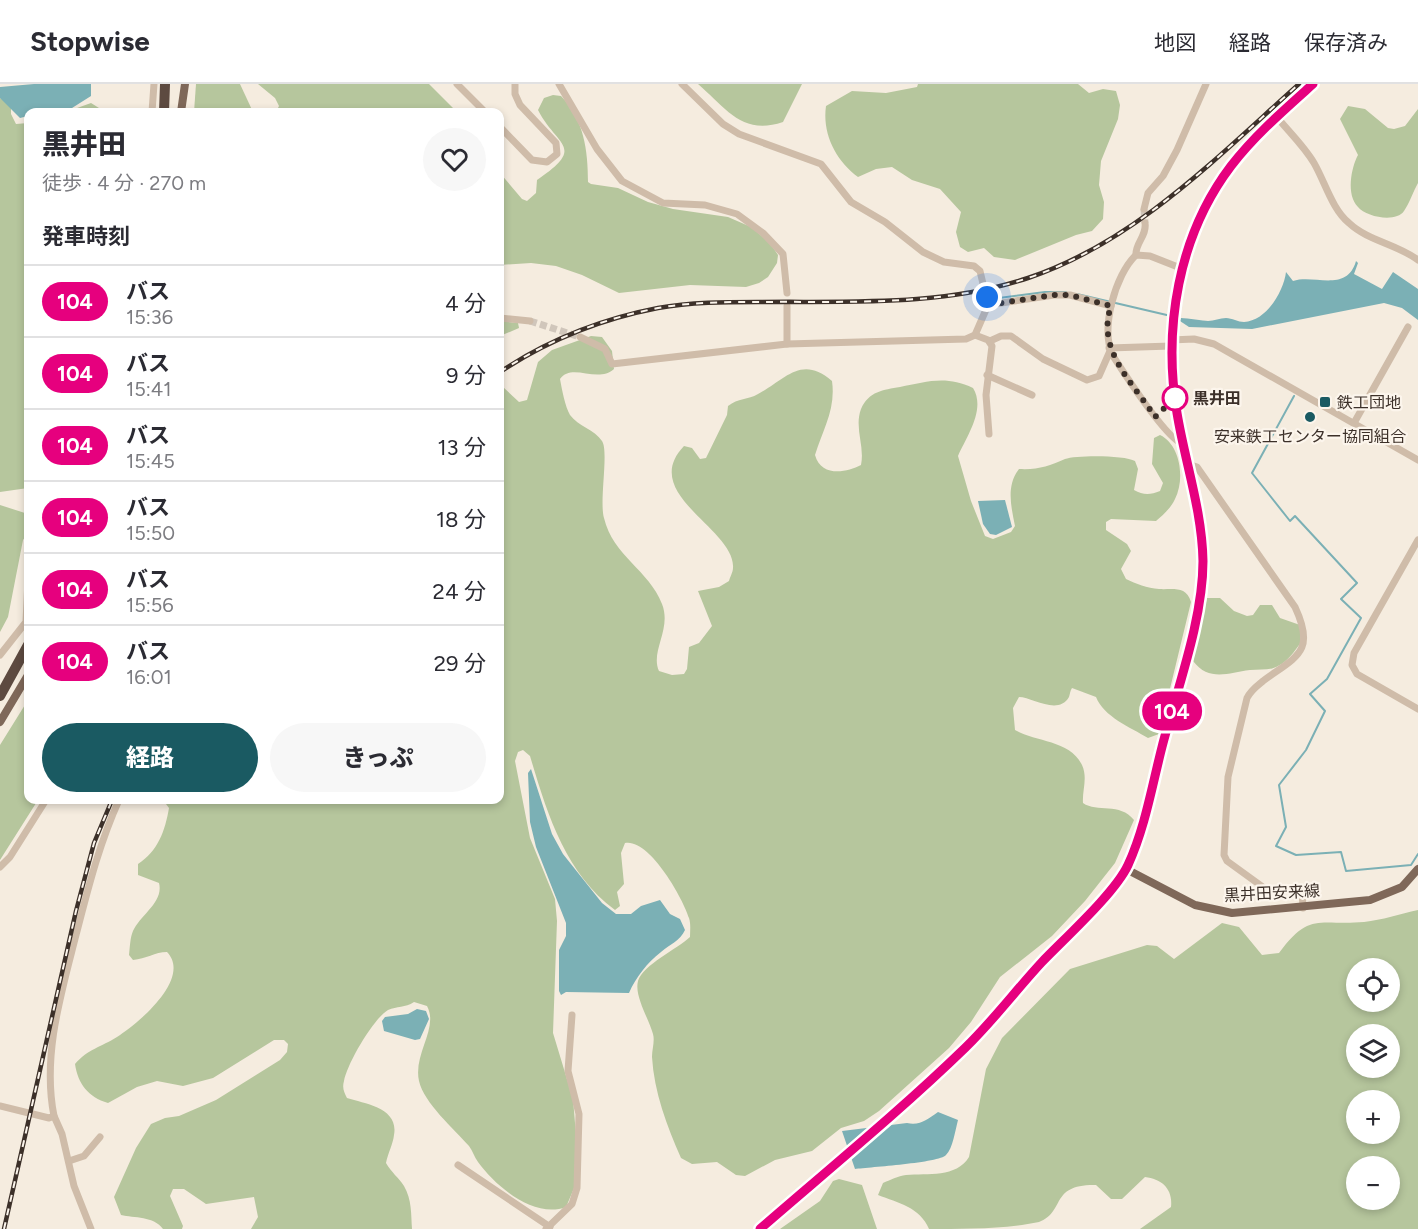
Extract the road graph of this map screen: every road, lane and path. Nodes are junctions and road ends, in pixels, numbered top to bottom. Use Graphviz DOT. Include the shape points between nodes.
graph roads {
  1 [pos="154,84"];
  2 [pos="165,84"];
  3 [pos="185,84"];
  4 [pos="457,84"];
  5 [pos="515,84"];
  6 [pos="559,84"];
  7 [pos="682,84"];
  8 [pos="1206,84"];
  9 [pos="1313,84"];
  10 [pos="152,108"];
  11 [pos="164,108"];
  12 [pos="182,108"];
  13 [pos="481,108"];
  14 [pos="1276,117"];
  15 [pos="504,132"];
  16 [pos="1144,209"];
  17 [pos="1145,223"];
  18 [pos="1136,255"];
  19 [pos="1418,260"];
  20 [pos="1183,269"];
  21 [pos="787,293"];
  22 [pos="1112,303"];
  23 [pos="988,305"];
  24 [pos="787,306"];
  25 [pos="504,318"];
  26 [pos="530,321"];
  27 [pos="1408,327"];
  28 [pos="975,335"];
  29 [pos="580,337"];
  30 [pos="990,341"];
  31 [pos="1171,343"];
  32 [pos="787,344"];
  33 [pos="1110,350"];
  34 [pos="987,375"];
  35 [pos="1032,395"];
  36 [pos="1354,423"];
  37 [pos="989,434"];
  38 [pos="1183,444"];
  39 [pos="1418,460"];
  40 [pos="1188,464"];
  41 [pos="1418,540"];
  42 [pos="24,625"];
  43 [pos="24,652"];
  44 [pos="0,656"];
  45 [pos="24,682"];
  46 [pos="0,696"];
  47 [pos="1418,709"];
  48 [pos="0,722"];
  49 [pos="43,804"];
  50 [pos="117,804"];
  51 [pos="0,867"];
  52 [pos="1126,869"];
  53 [pos="1416,875"];
  54 [pos="1304,908"];
  55 [pos="572,1015"];
  56 [pos="0,1106"];
  57 [pos="54,1116"];
  58 [pos="100,1137"];
  59 [pos="69,1161"];
  60 [pos="458,1165"];
  61 [pos="548,1228"];
  62 [pos="91,1229"];
  63 [pos="760,1229"];
  1 -- 10 [label="street"];
  2 -- 11 [label="highway"];
  3 -- 12 [label="main road"];
  4 -- 13 [label="street"];
  5 -- 15 [label="street" via="517,100 558,150 552,159 540,163 528,158"];
  6 -- 21 [label="street" via="597,149 622,181 663,203 705,205 737,213 764,232 783,254"];
  7 -- 23 [label="street" via="723,124 739,134 821,164 851,202 923,252 981,271"];
  8 -- 16 [label="street" via="1177,150 1163,176 1148,192"];
  9 -- 14 [label="highway"];
  14 -- 19 [label="street" via="1308,154 1349,224"];
  14 -- 20 [label="highway" via="1229,169 1196,229"];
  17 -- 18 [label="street"];
  18 -- 20 [label="street" via="1150,256"];
  18 -- 22 [label="street"];
  20 -- 31 [label="highway"];
  22 -- 23 [label="street" via="1054,295"];
  22 -- 33 [label="street" via="1107,318"];
  23 -- 28 [label="street"];
  24 -- 32 [label="street"];
  25 -- 26 [label="street"];
  27 -- 36 [label="street"];
  28 -- 30 [label="street"];
  28 -- 32 [label="street" via="966,339"];
  29 -- 32 [label="street" via="605,349 612,364"];
  30 -- 33 [label="street" via="1011,336 1043,359 1087,380 1099,376"];
  30 -- 34 [label="street"];
  31 -- 33 [label="street"];
  31 -- 36 [label="street" via="1194,339 1214,344"];
  31 -- 38 [label="highway"];
  33 -- 38 [label="street" via="1155,417 1174,440"];
  34 -- 35 [label="street"];
  34 -- 37 [label="street"];
  36 -- 39 [label="street"];
  38 -- 40 [label="highway"];
  40 -- 52 [label="highway" via="1201,539 1202,583 1142,826"];
  40 -- 54 [label="street" via="1197,467 1295,607 1304,628 1302,650 1247,698 1228,777 1224,855 1267,890 1302,889"];
  41 -- 47 [label="street" via="1352,662 1357,674"];
  42 -- 44 [label="street"];
  43 -- 46 [label="highway"];
  45 -- 48 [label="main road"];
  49 -- 51 [label="street"];
  50 -- 57 [label="street" via="92,871 54,1029 49,1075"];
  52 -- 54 [label="main road, 黒井田安来線" via="1211,910 1232,913"];
  52 -- 63 [label="highway" via="963,1050"];
  53 -- 54 [label="main road, 黒井田安来線" via="1387,895"];
  55 -- 61 [label="street" via="568,1071 579,1114 578,1188 572,1204"];
  56 -- 57 [label="street"];
  57 -- 59 [label="street"];
  58 -- 59 [label="street" via="84,1156"];
  59 -- 62 [label="street"];
  60 -- 61 [label="street"];
}
